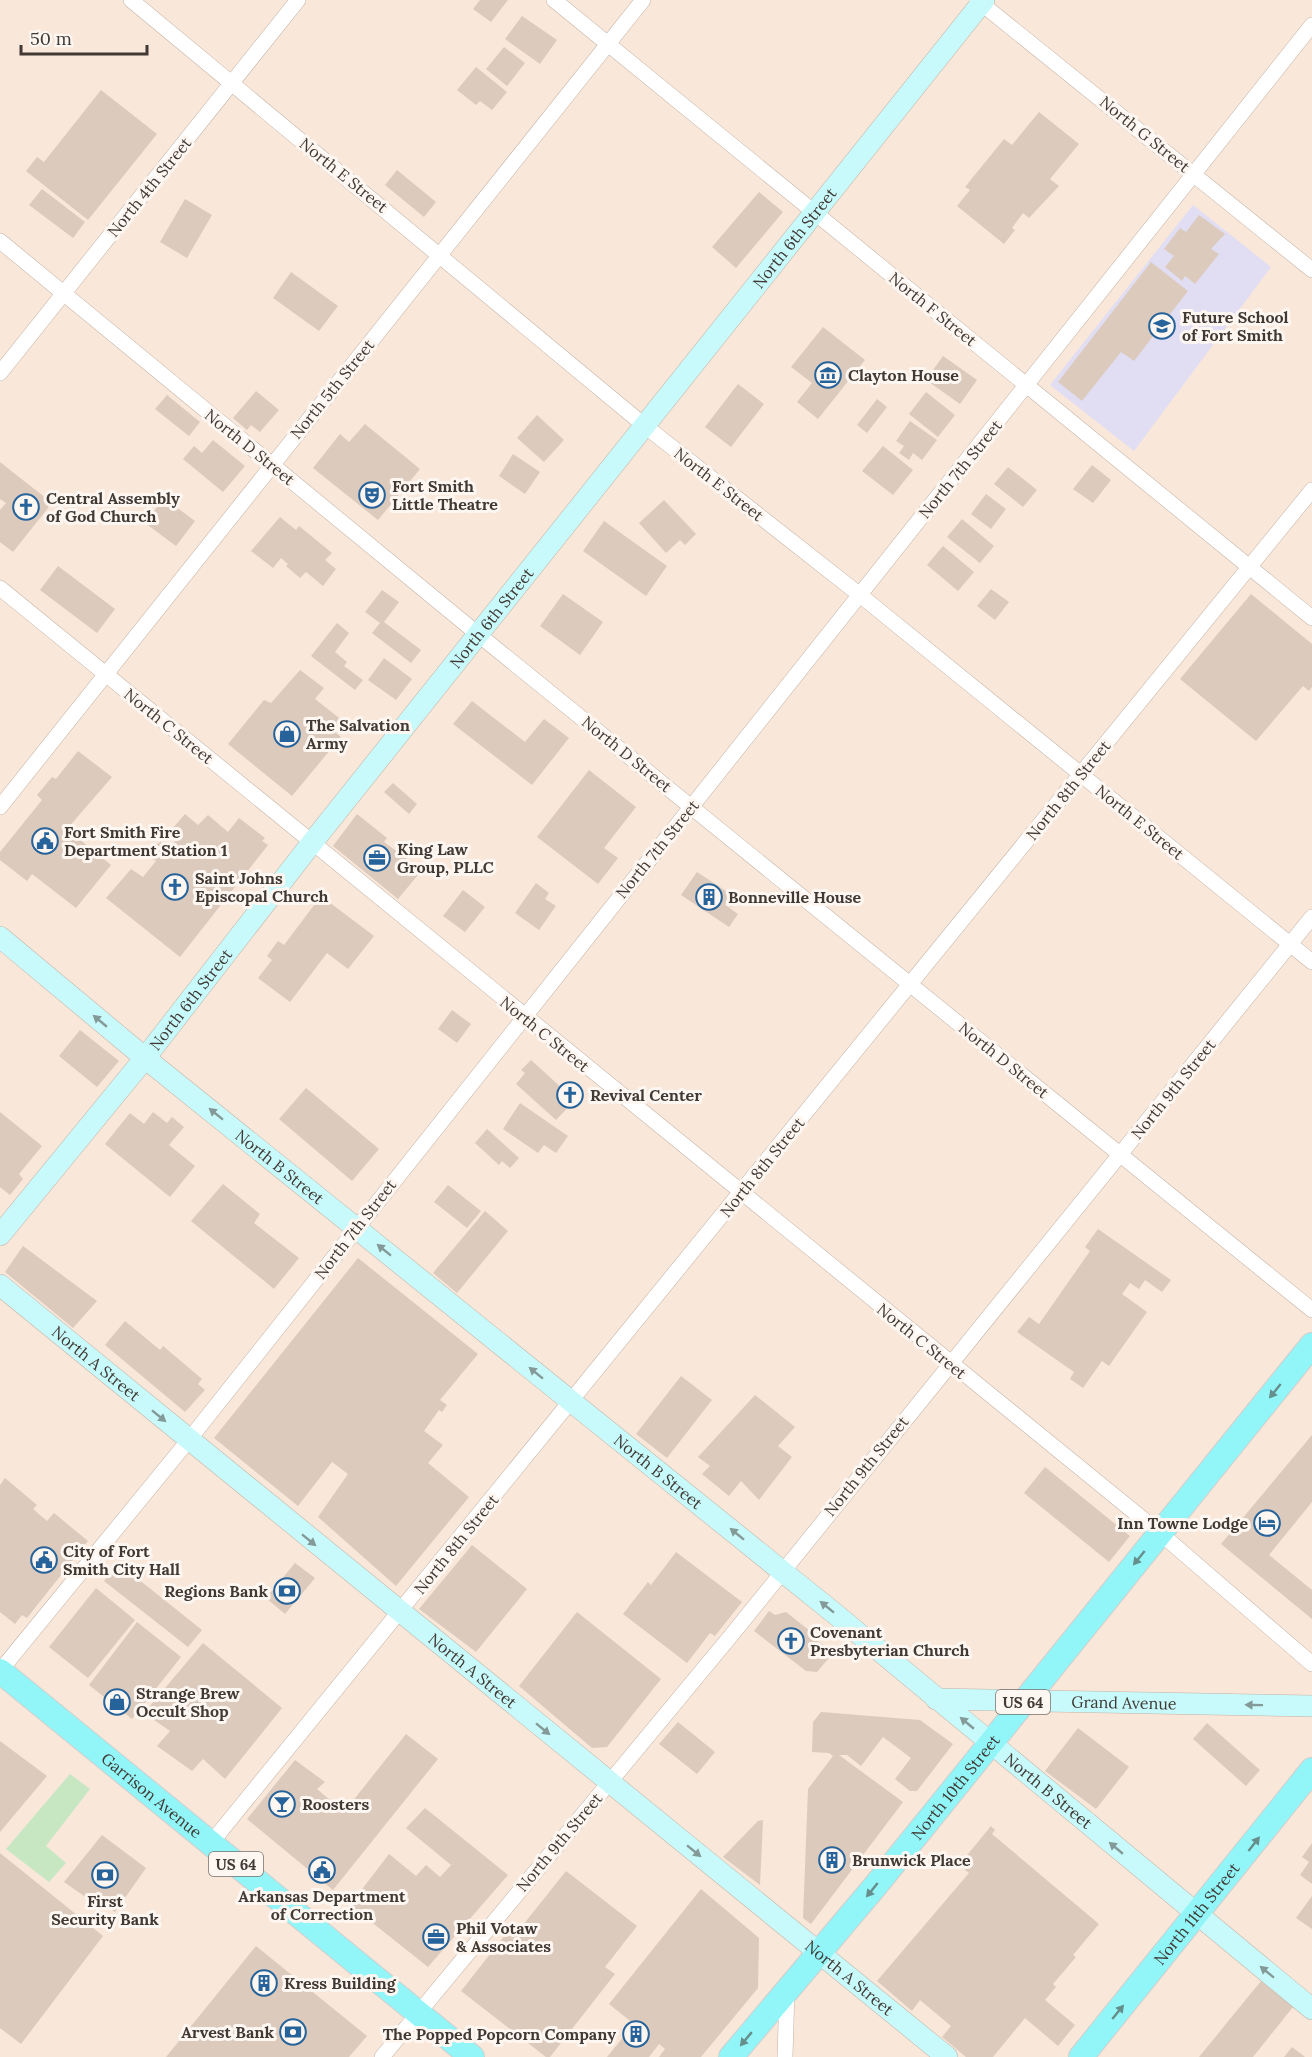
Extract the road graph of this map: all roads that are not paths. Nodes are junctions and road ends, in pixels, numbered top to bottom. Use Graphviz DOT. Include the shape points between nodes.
graph roads {
  1 [pos="131,0"];
  2 [pos="298,0"];
  3 [pos="554,0"];
  4 [pos="643,0"];
  5 [pos="981,1"];
  6 [pos="1312,25"];
  7 [pos="608,44"];
  8 [pos="232,83"];
  9 [pos="1194,174"];
  10 [pos="815,214"];
  11 [pos="0,241"];
  12 [pos="440,254"];
  13 [pos="1312,270"];
  14 [pos="64,293"];
  15 [pos="0,373"];
  16 [pos="1027,385"];
  17 [pos="645,426"];
  18 [pos="272,464"];
  19 [pos="1312,490"];
  20 [pos="1250,567"];
  21 [pos="0,588"];
  22 [pos="860,595"];
  23 [pos="1312,618"];
  24 [pos="479,634"];
  25 [pos="106,674"];
  26 [pos="1081,774"];
  27 [pos="692,806"];
  28 [pos="0,807"];
  29 [pos="311,844"];
  30 [pos="1312,917"];
  31 [pos="0,937"];
  32 [pos="1290,944"];
  33 [pos="1312,962"];
  34 [pos="910,984"];
  35 [pos="524,1017"];
  36 [pos="145,1058"];
  37 [pos="1120,1155"];
  38 [pos="740,1193"];
  39 [pos="357,1228"];
  40 [pos="0,1235"];
  41 [pos="0,1286"];
  42 [pos="1312,1310"];
  43 [pos="1312,1345"];
  44 [pos="949,1363"];
  45 [pos="572,1402"];
  46 [pos="188,1440"];
  47 [pos="1160,1533"];
  48 [pos="782,1571"];
  49 [pos="399,1613"];
  50 [pos="1312,1664"];
  51 [pos="0,1671"];
  52 [pos="936,1699"];
  53 [pos="1025,1700"];
  54 [pos="1312,1706"];
  55 [pos="990,1743"];
  56 [pos="1312,1770"];
  57 [pos="609,1782"];
  58 [pos="211,1843"];
  59 [pos="1197,1915"];
  60 [pos="820,1953"];
  61 [pos="787,1990"];
  62 [pos="1312,2009"];
  63 [pos="418,2013"];
  64 [pos="382,2057"];
  65 [pos="472,2057"];
  66 [pos="731,2057"];
  67 [pos="785,2057"];
  68 [pos="947,2057"];
  69 [pos="1081,2057"];
  1 -- 8 [label="street, North E Street"];
  2 -- 8 [label="street, North 4th Street"];
  3 -- 7 [label="street, North F Street"];
  4 -- 7 [label="street, North 5th Street"];
  5 -- 9 [label="street, North G Street"];
  5 -- 10 [label="street, North 6th Street"];
  6 -- 9 [label="street, North 7th Street"];
  7 -- 10 [label="street, North F Street"];
  7 -- 12 [label="street, North 5th Street"];
  8 -- 12 [label="street, North E Street"];
  8 -- 14 [label="street, North 4th Street"];
  9 -- 13 [label="street, North G Street"];
  9 -- 16 [label="street, North 7th Street"];
  10 -- 16 [label="street, North F Street"];
  10 -- 17 [label="street, North 6th Street"];
  11 -- 14 [label="street, North D Street"];
  12 -- 17 [label="street, North E Street"];
  12 -- 18 [label="street, North 5th Street"];
  14 -- 15 [label="street, North 4th Street"];
  14 -- 18 [label="street, North D Street"];
  16 -- 20 [label="street, North F Street"];
  16 -- 22 [label="street, North 7th Street"];
  17 -- 22 [label="street, North E Street"];
  17 -- 24 [label="street, North 6th Street"];
  18 -- 24 [label="street, North D Street"];
  18 -- 25 [label="street, North 5th Street"];
  19 -- 20 [label="street, North 8th Street"];
  20 -- 23 [label="street, North F Street"];
  20 -- 26 [label="street, North 8th Street"];
  21 -- 25 [label="street, North C Street"];
  22 -- 26 [label="street, North E Street"];
  22 -- 27 [label="street, North 7th Street"];
  24 -- 27 [label="street, North D Street"];
  24 -- 29 [label="street, North 6th Street"];
  25 -- 28 [label="street, North 5th Street"];
  25 -- 29 [label="street, North C Street"];
  26 -- 32 [label="street, North E Street"];
  26 -- 34 [label="street, North 8th Street"];
  27 -- 34 [label="street, North D Street"];
  27 -- 35 [label="street, North 7th Street"];
  29 -- 35 [label="street, North C Street"];
  29 -- 36 [label="street, North 6th Street"];
  30 -- 32 [label="street, North 9th Street"];
  36 -- 31 [label="street, North B Street, one-way"];
  32 -- 33 [label="street, North E Street"];
  32 -- 37 [label="street, North 9th Street"];
  34 -- 37 [label="street, North D Street"];
  34 -- 38 [label="street, North 8th Street"];
  35 -- 38 [label="street, North C Street"];
  35 -- 39 [label="street, North 7th Street"];
  39 -- 36 [label="street, North B Street, one-way"];
  36 -- 40 [label="street, North 6th Street"];
  37 -- 42 [label="street, North D Street"];
  37 -- 44 [label="street, North 9th Street"];
  38 -- 44 [label="street, North C Street"];
  38 -- 45 [label="street, North 8th Street"];
  45 -- 39 [label="street, North B Street, one-way"];
  39 -- 46 [label="street, North 7th Street"];
  41 -- 46 [label="street, North A Street, one-way"];
  43 -- 47 [label="main road, North 10th Street / US 64, one-way"];
  44 -- 47 [label="street, North C Street"];
  44 -- 48 [label="street, North 9th Street"];
  48 -- 45 [label="street, North B Street, one-way"];
  45 -- 49 [label="street, North 8th Street"];
  46 -- 49 [label="street, North A Street, one-way"];
  46 -- 51 [label="street, North 7th Street"];
  47 -- 50 [label="street, North C Street"];
  47 -- 53 [label="main road, North 10th Street / US 64, one-way"];
  52 -- 48 [label="street, North B Street, one-way"];
  48 -- 57 [label="street, North 9th Street"];
  49 -- 57 [label="street, North A Street, one-way"];
  49 -- 58 [label="street, North 8th Street"];
  51 -- 58 [label="main road, Garrison Avenue / US 64"];
  52 -- 53 [label="street, Grand Avenue"];
  55 -- 52 [label="street, North B Street, one-way"];
  54 -- 53 [label="street, Grand Avenue, one-way"];
  53 -- 55 [label="main road, North 10th Street / US 64"];
  59 -- 55 [label="street, North B Street, one-way"];
  55 -- 60 [label="main road, North 10th Street / US 64, one-way"];
  59 -- 56 [label="main road, North 11th Street, one-way"];
  57 -- 60 [label="street, North A Street, one-way"];
  57 -- 63 [label="street, North 9th Street"];
  58 -- 63 [label="main road, Garrison Avenue / US 64"];
  62 -- 59 [label="street, North B Street, one-way"];
  69 -- 59 [label="main road, North 11th Street, one-way"];
  60 -- 61 [label="main road, North 10th Street / US 64"];
  60 -- 68 [label="street, North A Street"];
  61 -- 66 [label="main road, North 10th Street / US 64, one-way"];
  61 -- 67 [label="street"];
  63 -- 64 [label="street, North 9th Street"];
  63 -- 65 [label="main road, Garrison Avenue / US 64"];
}
